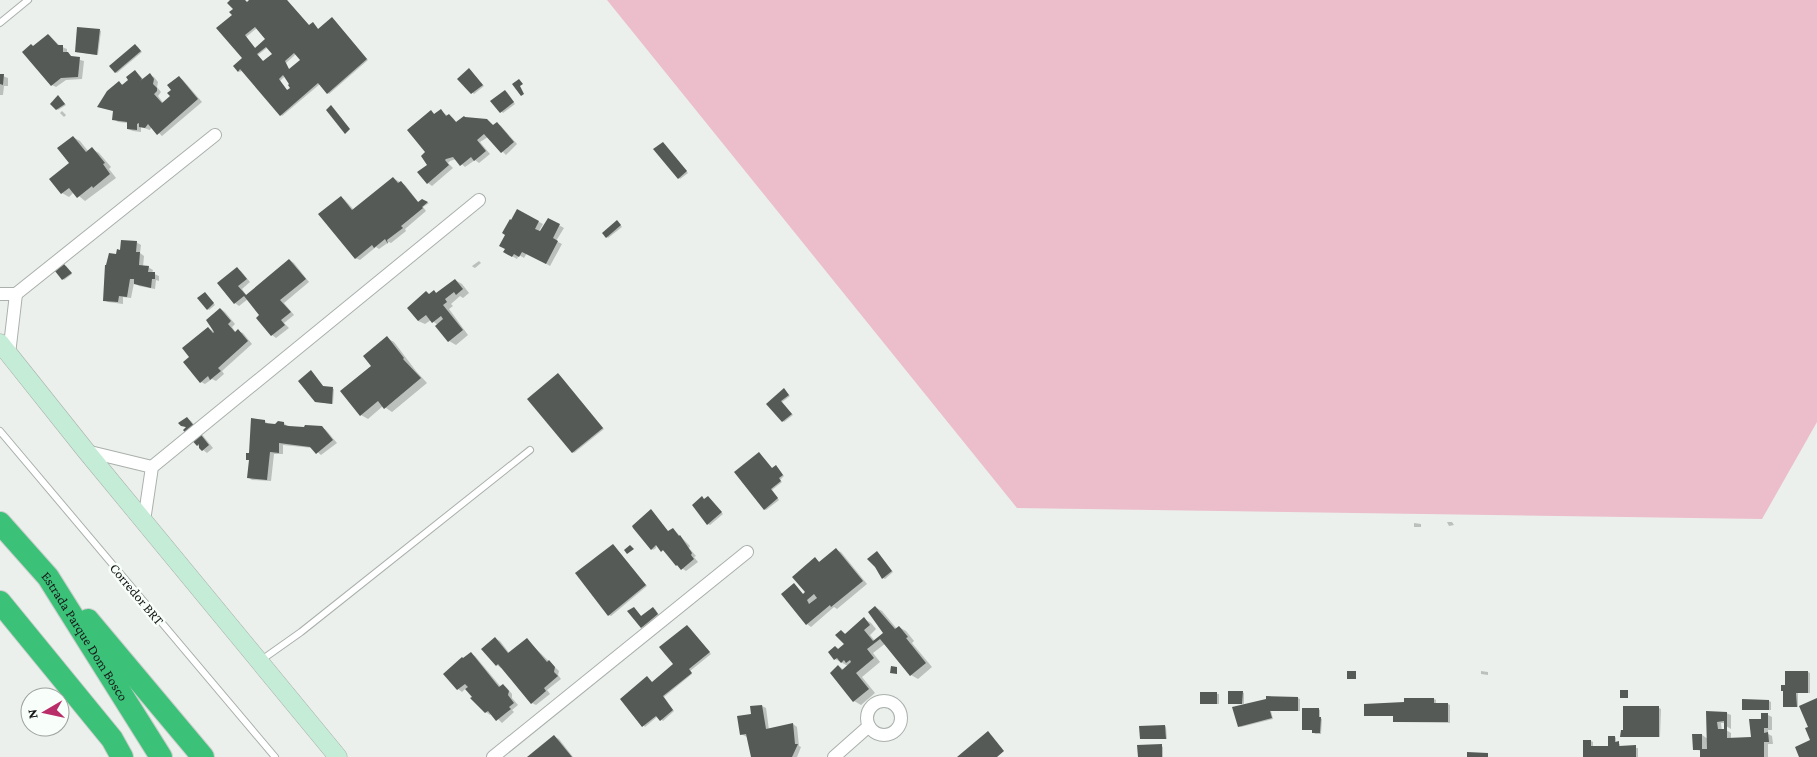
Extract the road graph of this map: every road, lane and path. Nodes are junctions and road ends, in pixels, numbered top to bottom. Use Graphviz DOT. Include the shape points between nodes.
graph roads {
  1 [pos="28,0"];
  2 [pos="0,23"];
  3 [pos="215,135"];
  4 [pos="479,200"];
  5 [pos="0,294"];
  6 [pos="16,294"];
  7 [pos="5,348"];
  8 [pos="0,431"];
  9 [pos="530,450"];
  10 [pos="86,451"];
  11 [pos="152,467"];
  12 [pos="144,521"];
  13 [pos="0,522"];
  14 [pos="747,552"];
  15 [pos="48,577"];
  16 [pos="0,602"];
  17 [pos="259,662"];
  18 [pos="869,726"];
  19 [pos="117,751"];
  20 [pos="161,757"];
  21 [pos="203,757"];
  22 [pos="275,757"];
  23 [pos="338,757"];
  24 [pos="493,757"];
  25 [pos="834,757"];
  1 -- 2 [label="lane"];
  3 -- 6 [label="street"];
  4 -- 11 [label="street"];
  5 -- 6 [label="street"];
  6 -- 7 [label="street"];
  7 -- 10 [label="main road"];
  8 -- 22 [label="lane, Corredor BRT"];
  9 -- 17 [label="lane"];
  10 -- 11 [label="street"];
  10 -- 12 [label="main road"];
  11 -- 12 [label="street"];
  12 -- 17 [label="main road"];
  13 -- 15 [label="highway, Estrada Parque Dom Bosco"];
  14 -- 24 [label="street"];
  15 -- 20 [label="highway, Estrada Parque Dom Bosco"];
  15 -- 21 [label="highway" via="103,637"];
  16 -- 19 [label="highway"];
  17 -- 23 [label="main road"];
  18 -- 25 [label="street"];
}
